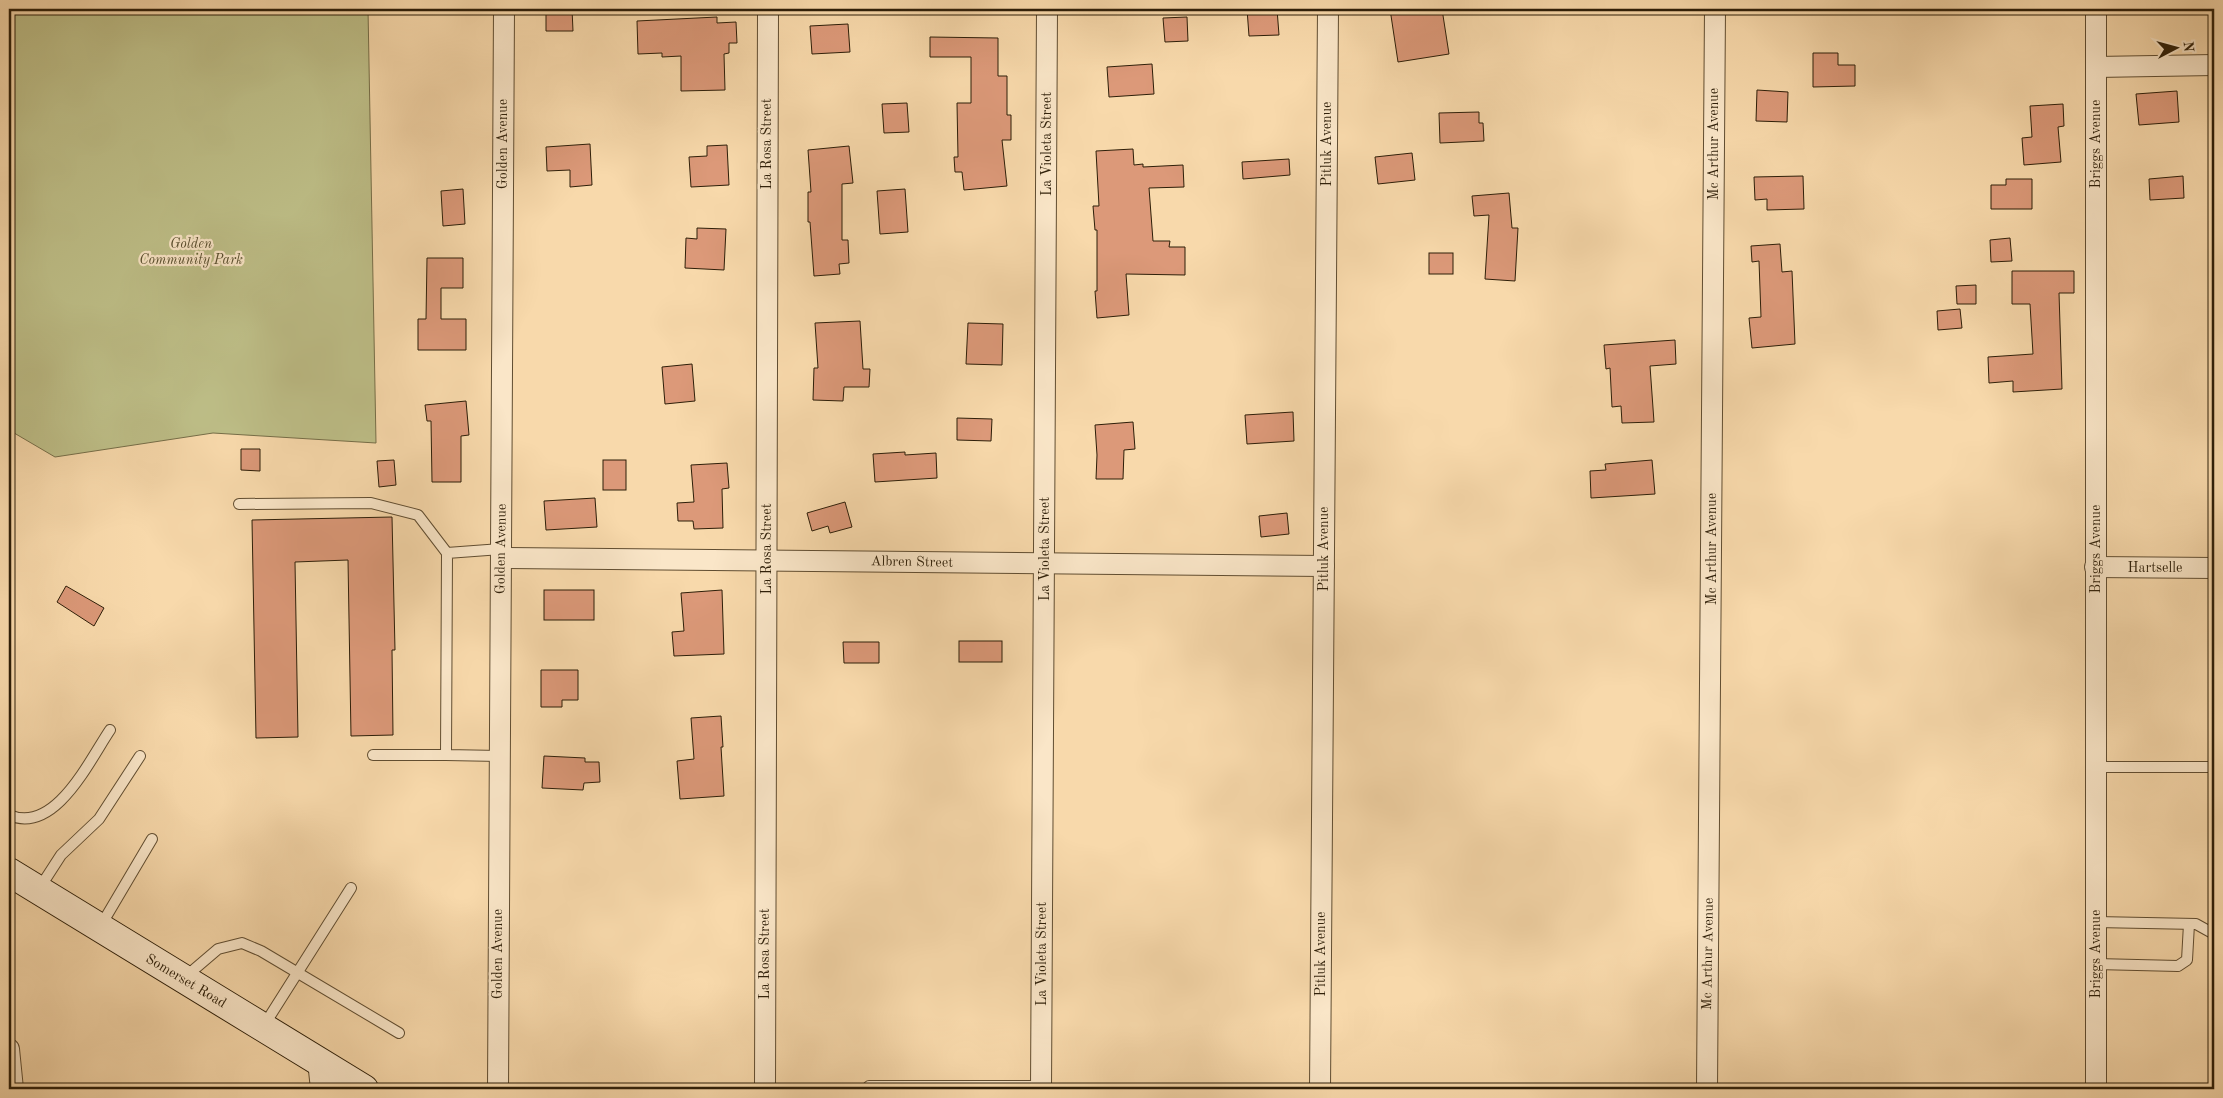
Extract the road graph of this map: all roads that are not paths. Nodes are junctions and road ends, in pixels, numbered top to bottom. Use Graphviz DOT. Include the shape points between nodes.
graph roads {
  1 [pos="504,9"];
  2 [pos="768,9"];
  3 [pos="1047,9"];
  4 [pos="1328,9"];
  5 [pos="1715,9"];
  6 [pos="2096,9"];
  7 [pos="2214,65"];
  8 [pos="2096,67"];
  9 [pos="239,504"];
  10 [pos="447,553"];
  11 [pos="501,553"];
  12 [pos="767,560"];
  13 [pos="1045,563"];
  14 [pos="1324,566"];
  15 [pos="2096,568"];
  16 [pos="2214,568"];
  17 [pos="110,730"];
  18 [pos="373,755"];
  19 [pos="446,755"];
  20 [pos="140,756"];
  21 [pos="500,756"];
  22 [pos="2095,767"];
  23 [pos="2214,767"];
  24 [pos="9,815"];
  25 [pos="152,838"];
  26 [pos="9,872"];
  27 [pos="350,888"];
  28 [pos="38,890"];
  29 [pos="2096,922"];
  30 [pos="2190,924"];
  31 [pos="100,928"];
  32 [pos="2214,934"];
  33 [pos="2096,964"];
  34 [pos="297,972"];
  35 [pos="183,979"];
  36 [pos="262,1027"];
  37 [pos="399,1033"];
  38 [pos="9,1049"];
  39 [pos="318,1061"];
  40 [pos="1041,1088"];
  41 [pos="13,1089"];
  42 [pos="321,1089"];
  43 [pos="364,1089"];
  44 [pos="498,1089"];
  45 [pos="765,1089"];
  46 [pos="866,1089"];
  47 [pos="1320,1089"];
  48 [pos="1707,1089"];
  49 [pos="2096,1089"];
  1 -- 11 [label="street, Golden Avenue"];
  2 -- 12 [label="street, La Rosa Street"];
  3 -- 13 [label="street, La Violeta Street"];
  4 -- 14 [label="street, Pitluk Avenue"];
  5 -- 48 [label="street, Mc Arthur Avenue"];
  6 -- 8 [label="street, Briggs Avenue"];
  7 -- 8 [label="street"];
  8 -- 15 [label="street, Briggs Avenue"];
  9 -- 10 [label="lane" via="371,503 418,515"];
  10 -- 11 [label="lane"];
  10 -- 19 [label="lane"];
  11 -- 12 [label="street, Albren Street"];
  11 -- 21 [label="street, Golden Avenue"];
  12 -- 13 [label="street, Albren Street"];
  12 -- 45 [label="street, La Rosa Street"];
  13 -- 14 [label="street, Albren Street"];
  13 -- 40 [label="street, La Violeta Street"];
  14 -- 47 [label="street, Pitluk Avenue"];
  15 -- 16 [label="street, Hartselle"];
  15 -- 22 [label="street, Briggs Avenue"];
  17 -- 24 [label="lane" via="63,800 37,817"];
  18 -- 19 [label="lane"];
  19 -- 21 [label="lane"];
  20 -- 28 [label="lane" via="99,819 62,855"];
  21 -- 44 [label="street, Golden Avenue"];
  22 -- 23 [label="lane"];
  22 -- 29 [label="street, Briggs Avenue"];
  25 -- 31 [label="lane"];
  26 -- 28 [label="main road, Somerset Road"];
  27 -- 34 [label="lane"];
  28 -- 31 [label="main road, Somerset Road"];
  29 -- 30 [label="lane"];
  29 -- 33 [label="street, Briggs Avenue"];
  30 -- 32 [label="lane"];
  30 -- 33 [label="lane" via="2187,960 2178,966"];
  31 -- 35 [label="main road, Somerset Road"];
  33 -- 49 [label="street, Briggs Avenue"];
  34 -- 35 [label="lane" via="242,944 218,949"];
  34 -- 36 [label="lane"];
  34 -- 37 [label="lane"];
  35 -- 36 [label="main road, Somerset Road"];
  36 -- 39 [label="main road, Somerset Road"];
  38 -- 41 [label="street"];
  39 -- 42 [label="street"];
  39 -- 43 [label="main road, Somerset Road"];
  40 -- 46 [label="lane" via="869,1086"];
}
